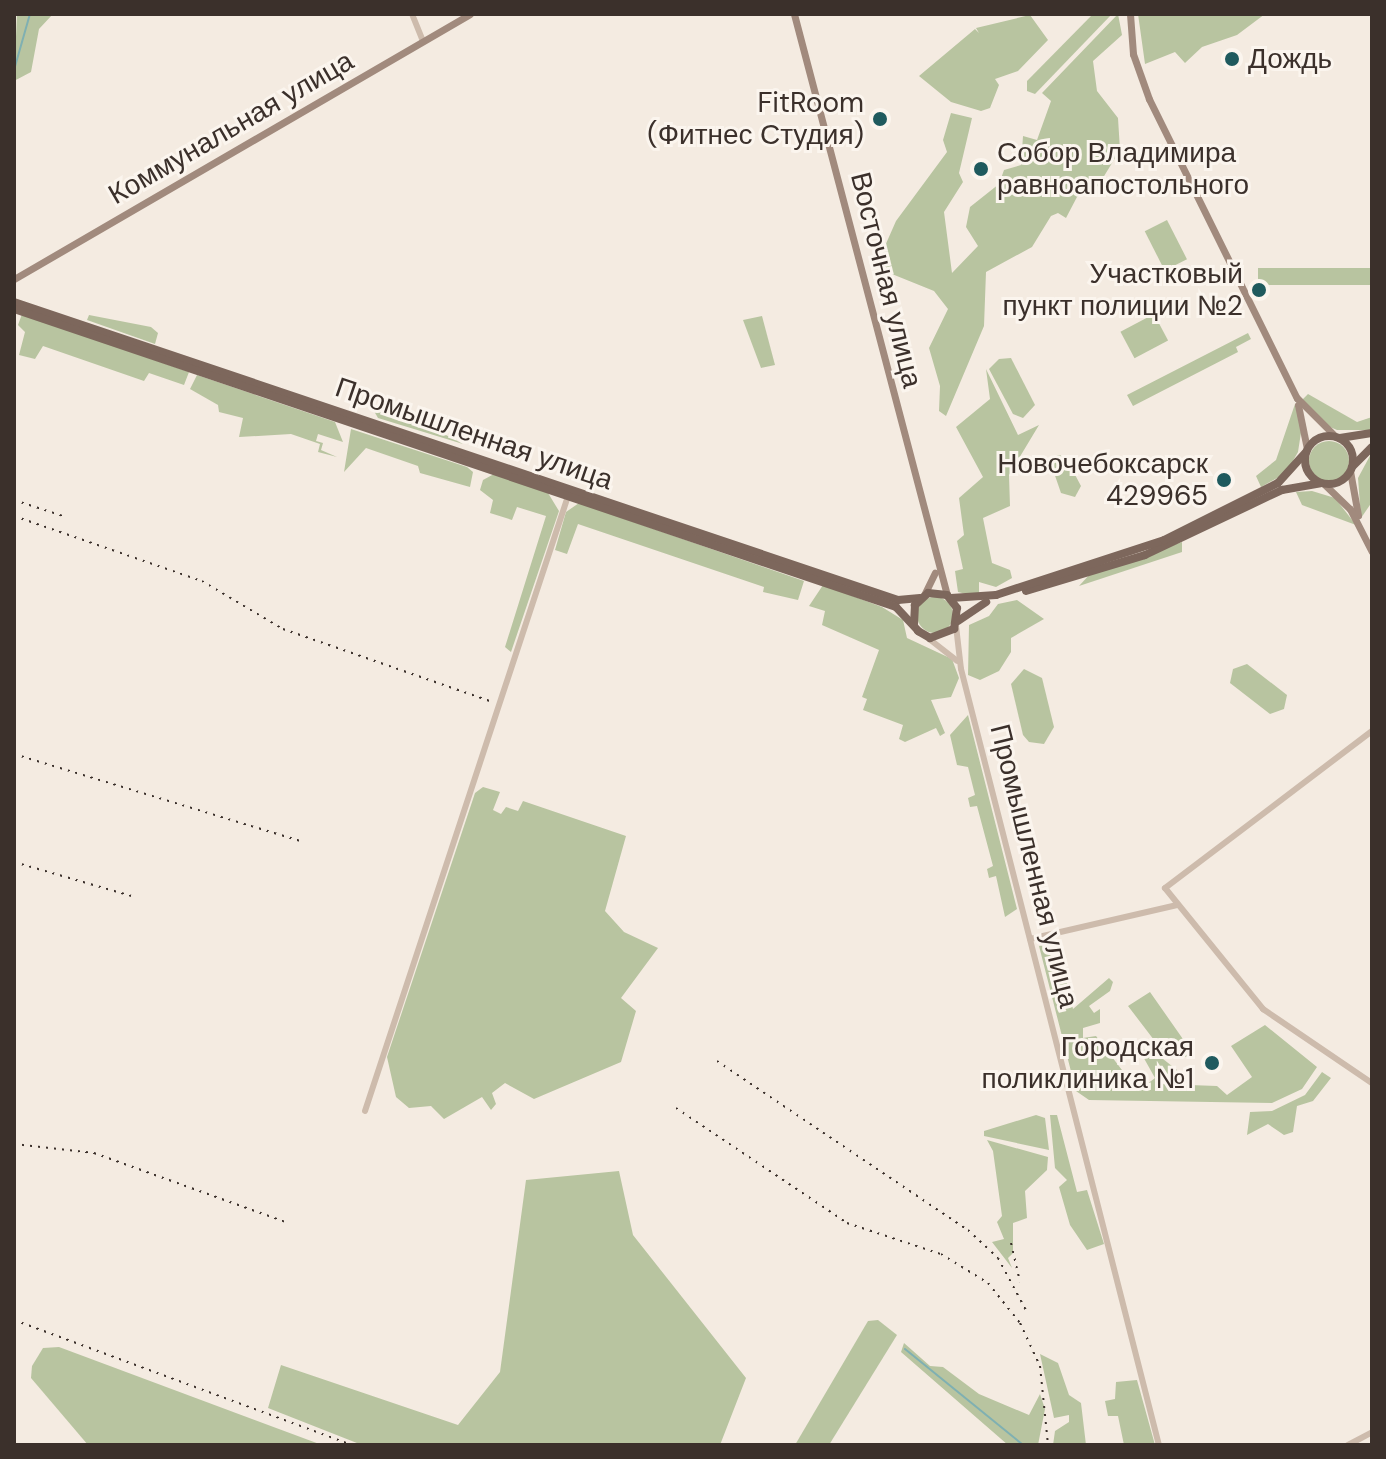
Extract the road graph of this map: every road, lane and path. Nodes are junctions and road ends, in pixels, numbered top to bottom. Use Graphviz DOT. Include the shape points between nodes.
graph roads {
  1 [pos="412,14"];
  2 [pos="470,14"];
  3 [pos="794,14"];
  4 [pos="1129,14"];
  5 [pos="423,41"];
  6 [pos="1234,275"];
  7 [pos="14,279"];
  8 [pos="14,302"];
  9 [pos="14,309"];
  10 [pos="156,353"];
  11 [pos="1372,433"];
  12 [pos="1337,437"];
  13 [pos="1372,447"];
  14 [pos="1307,450"];
  15 [pos="482,463"];
  16 [pos="1351,470"];
  17 [pos="1322,483"];
  18 [pos="555,491"];
  19 [pos="569,493"];
  20 [pos="565,506"];
  21 [pos="1372,542"];
  22 [pos="1372,552"];
  23 [pos="933,558"];
  24 [pos="809,574"];
  25 [pos="1013,592"];
  26 [pos="922,596"];
  27 [pos="948,596"];
  28 [pos="996,597"];
  29 [pos="914,624"];
  30 [pos="957,624"];
  31 [pos="925,636"];
  32 [pos="961,669"];
  33 [pos="1372,731"];
  34 [pos="1177,905"];
  35 [pos="1030,939"];
  36 [pos="1372,1083"];
  37 [pos="365,1111"];
  38 [pos="1372,1432"];
  39 [pos="1159,1445"];
  40 [pos="1348,1445"];
  1 -- 5 [label="street"];
  2 -- 5 [label="main road, Коммунальная улица"];
  3 -- 23 [label="main road, Восточная улица"];
  4 -- 6 [label="main road" via="1139,88"];
  5 -- 7 [label="main road, Коммунальная улица"];
  6 -- 12 [label="main road" via="1297,398"];
  6 -- 14 [label="main road" via="1303,417"];
  8 -- 10 [label="main road, Промышленная улица"];
  9 -- 10 [label="main road, Промышленная улица"];
  10 -- 15 [label="main road, Промышленная улица"];
  11 -- 12 [label="main road"];
  12 -- 14 [label="main road" via="1321,437"];
  12 -- 16 [label="main road" via="1352,452"];
  13 -- 16 [label="main road"];
  14 -- 17 [label="main road" via="1306,469"];
  14 -- 25 [label="main road" via="1278,483 1182,532"];
  15 -- 18 [label="main road, Промышленная улица"];
  15 -- 19 [label="main road, Промышленная улица"];
  16 -- 17 [label="main road" via="1339,482"];
  16 -- 21 [label="main road" via="1355,509"];
  17 -- 22 [label="main road" via="1350,509"];
  17 -- 25 [label="main road" via="1277,492 1157,551"];
  18 -- 19 [label="main road, Промышленная улица"];
  18 -- 20 [label="street"];
  19 -- 20 [label="street, Промышленная улица"];
  19 -- 24 [label="main road, Промышленная улица"];
  20 -- 37 [label="street, Промышленная улица"];
  23 -- 26 [label="main road, Восточная улица" via="933,581"];
  23 -- 27 [label="main road, Восточная улица"];
  24 -- 26 [label="main road, Промышленная улица" via="898,600"];
  24 -- 29 [label="main road, Промышленная улица" via="896,607"];
  25 -- 28 [label="main road"];
  26 -- 27 [label="main road"];
  26 -- 29 [label="main road" via="913,609"];
  27 -- 28 [label="main road"];
  27 -- 30 [label="main road"];
  28 -- 30 [label="main road" via="971,608"];
  29 -- 31 [label="main road"];
  30 -- 31 [label="main road" via="943,637"];
  30 -- 32 [label="street, Промышленная улица"];
  31 -- 32 [label="street" via="954,657"];
  32 -- 35 [label="street, Промышленная улица"];
  33 -- 34 [label="street" via="1165,888"];
  34 -- 35 [label="street"];
  34 -- 36 [label="street" via="1263,1009"];
  35 -- 39 [label="street, Промышленная улица"];
  38 -- 40 [label="street"];
}
